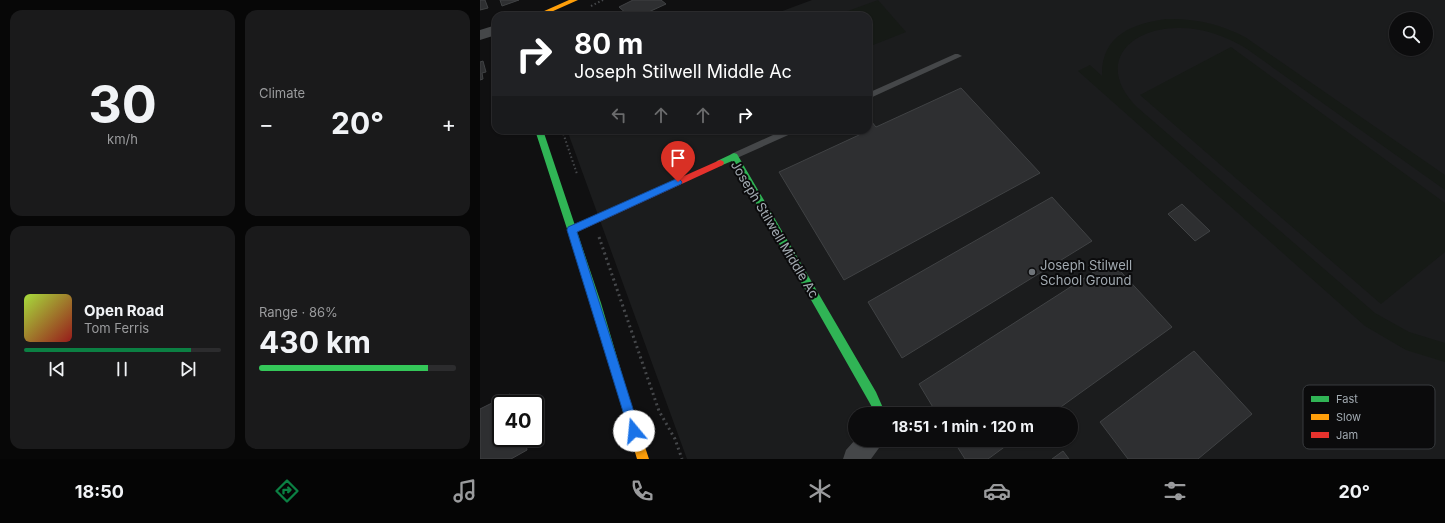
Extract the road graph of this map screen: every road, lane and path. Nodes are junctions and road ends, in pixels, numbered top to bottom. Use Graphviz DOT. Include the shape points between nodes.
graph roads {
  1 [pos="575,0"];
  2 [pos="546,12"];
  3 [pos="492,31"];
  4 [pos="480,35"];
  5 [pos="958,56"];
  6 [pos="872,94"];
  7 [pos="540,134"];
  8 [pos="563,134"];
  9 [pos="783,134"];
  10 [pos="734,156"];
  11 [pos="577,175"];
  12 [pos="592,220"];
  13 [pos="572,230"];
  14 [pos="878,407"];
  15 [pos="865,447"];
  16 [pos="643,459"];
  17 [pos="682,459"];
  18 [pos="855,459"];
  1 -- 2 [label="street"];
  3 -- 4 [label="street"];
  5 -- 6 [label="lane"];
  7 -- 13 [label="street"];
  8 -- 11 [label="path"];
  9 -- 10 [label="lane"];
  10 -- 12 [label="street, Joseph Stilwell Middle Ac"];
  10 -- 14 [label="street, Joseph Stilwell Middle Ac"];
  12 -- 13 [label="street, Joseph Stilwell Middle Ac"];
  12 -- 17 [label="path" via="659,412 675,439"];
  13 -- 16 [label="street"];
  15 -- 18 [label="street"];
}
